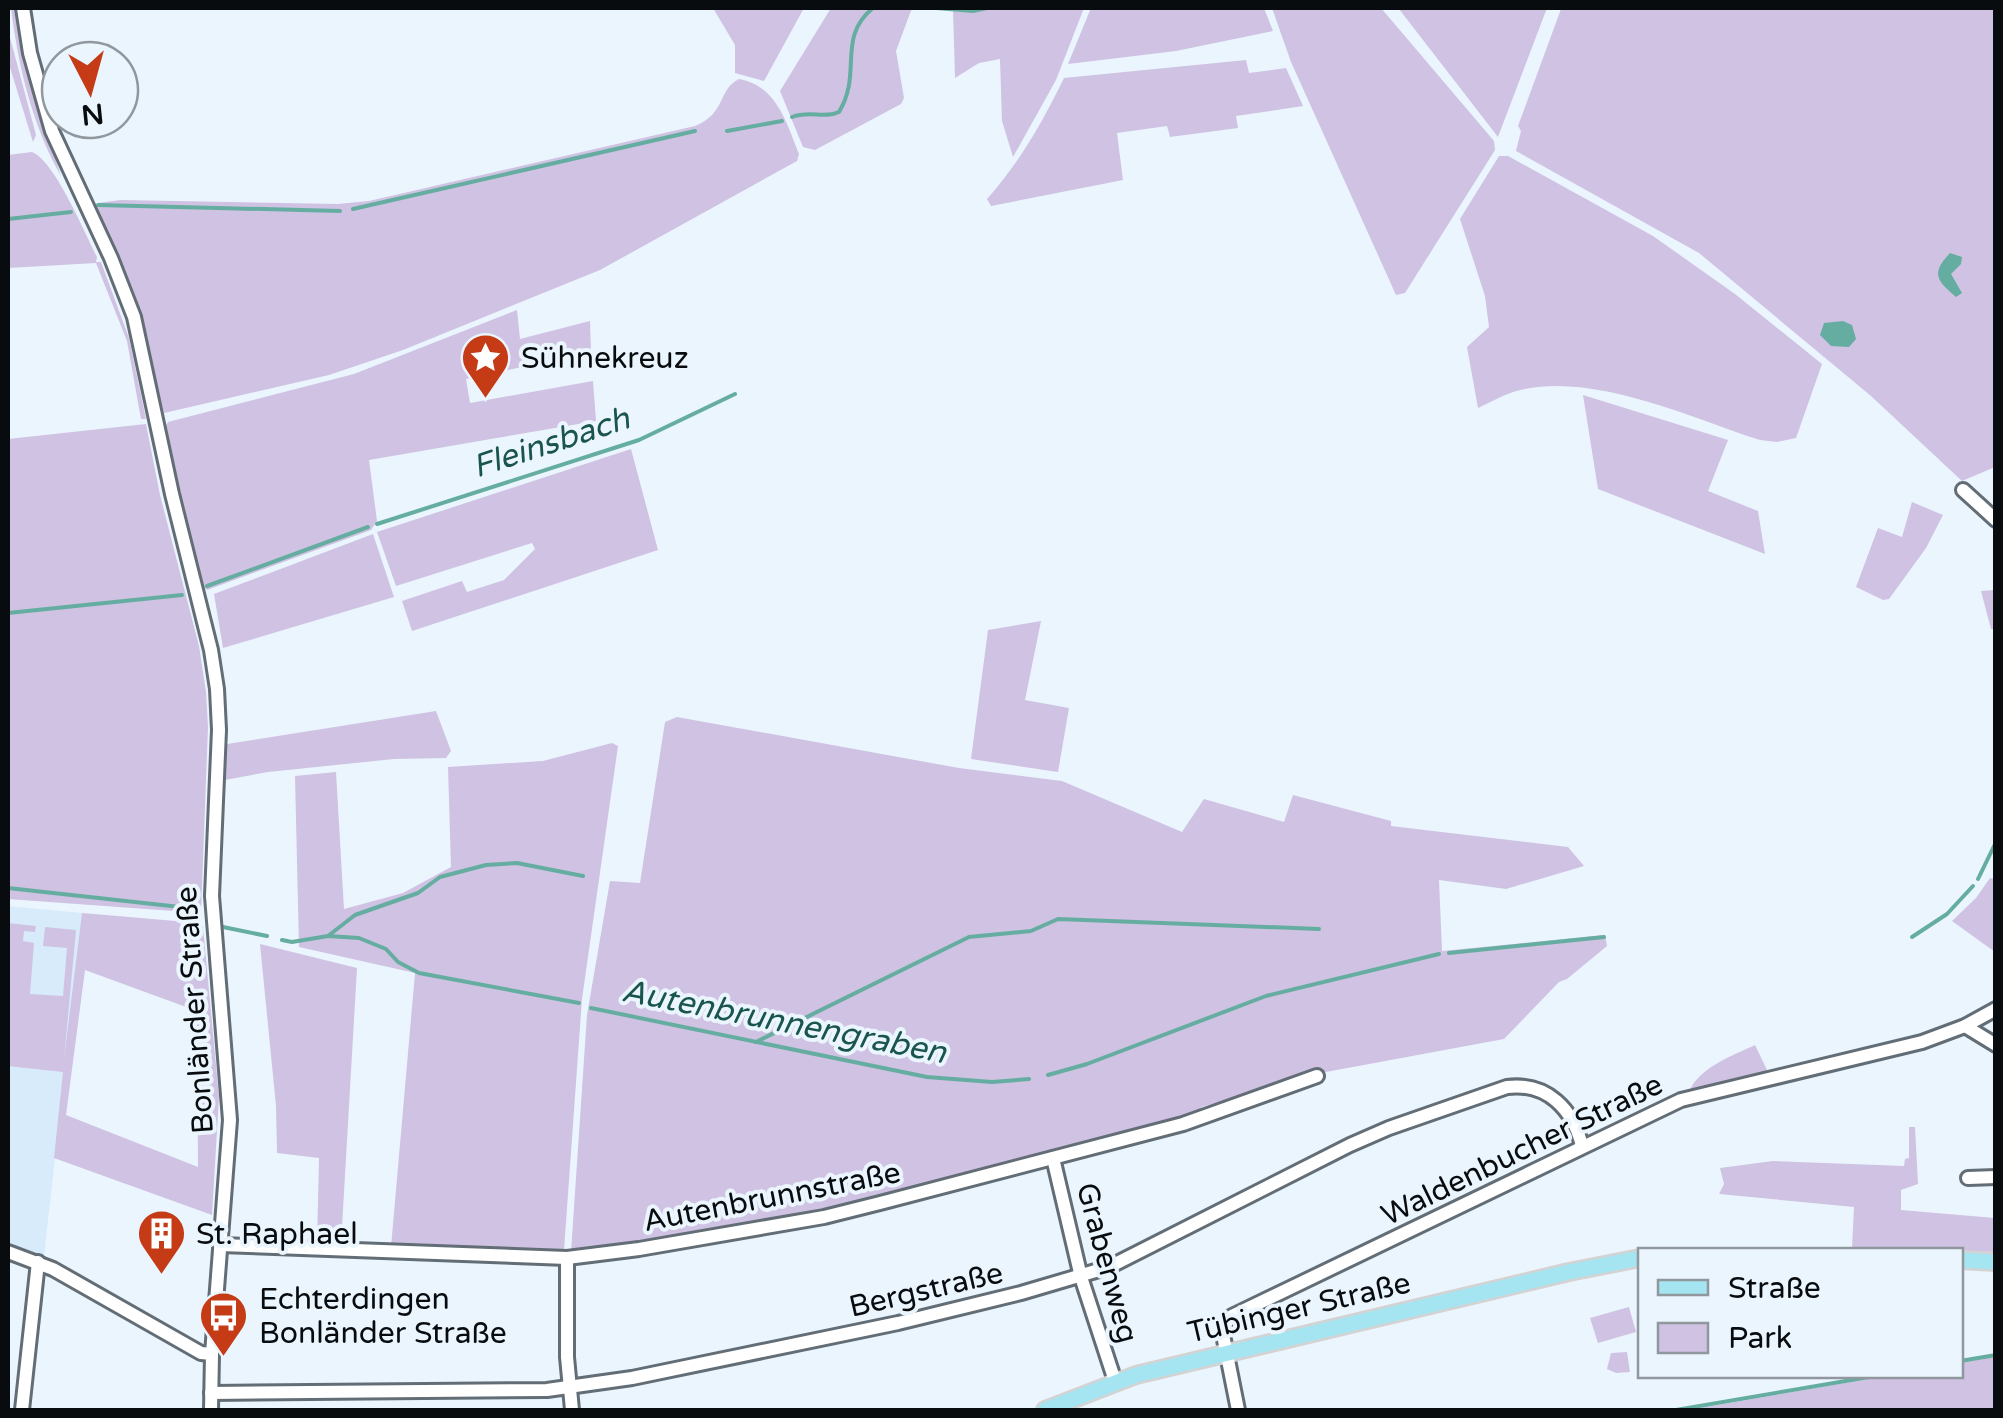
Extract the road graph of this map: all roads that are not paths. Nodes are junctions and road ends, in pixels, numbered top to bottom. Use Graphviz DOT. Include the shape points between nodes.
graph roads {
  1 [pos="23,11"];
  2 [pos="1963,490"];
  3 [pos="1996,520"];
  4 [pos="1996,1008"];
  5 [pos="1965,1026"];
  6 [pos="1996,1045"];
  7 [pos="1317,1076"];
  8 [pos="1582,1146"];
  9 [pos="1053,1158"];
  10 [pos="1996,1177"];
  11 [pos="1968,1178"];
  12 [pos="220,1245"];
  13 [pos="8,1252"];
  14 [pos="567,1258"];
  15 [pos="1638,1258"];
  16 [pos="1963,1260"];
  17 [pos="38,1262"];
  18 [pos="1996,1262"];
  19 [pos="1081,1277"];
  20 [pos="212,1354"];
  21 [pos="1226,1354"];
  22 [pos="1114,1382"];
  23 [pos="568,1387"];
  24 [pos="211,1393"];
  25 [pos="22,1410"];
  26 [pos="211,1410"];
  27 [pos="572,1410"];
  28 [pos="1045,1410"];
  29 [pos="1238,1410"];
  1 -- 12 [label="street, Bonländer Straße" via="52,131 134,317 211,650 219,730 213,918 230,1107"];
  2 -- 3 [label="street"];
  4 -- 5 [label="street, Waldenbucher Straße"];
  5 -- 6 [label="street"];
  5 -- 8 [label="street, Waldenbucher Straße" via="1681,1100"];
  7 -- 9 [label="street, Autenbrunnstraße" via="1223,1112"];
  8 -- 19 [label="street, Bergstraße" via="1577,1125 1550,1094 1525,1084 1507,1087 1350,1145"];
  8 -- 21 [label="street, Waldenbucher Straße" via="1232,1316 1223,1330"];
  9 -- 14 [label="street, Autenbrunnstraße" via="824,1217"];
  9 -- 19 [label="street, Grabenweg"];
  10 -- 11 [label="street"];
  12 -- 14 [label="street, Autenbrunnstraße"];
  12 -- 20 [label="street, Bonländer Straße"];
  13 -- 17 [label="street"];
  14 -- 23 [label="street"];
  15 -- 21 [label="main road, Tübinger Straße"];
  16 -- 18 [label="main road"];
  17 -- 20 [label="street"];
  17 -- 25 [label="street"];
  19 -- 22 [label="street, Grabenweg"];
  19 -- 23 [label="street, Bergstraße" via="816,1341"];
  20 -- 24 [label="street, Bonländer Straße"];
  21 -- 22 [label="main road, Tübinger Straße"];
  21 -- 29 [label="street"];
  22 -- 28 [label="main road, Tübinger Straße"];
  23 -- 24 [label="street, Bergstraße"];
  23 -- 27 [label="street"];
  24 -- 26 [label="street, Bonländer Straße"];
}
